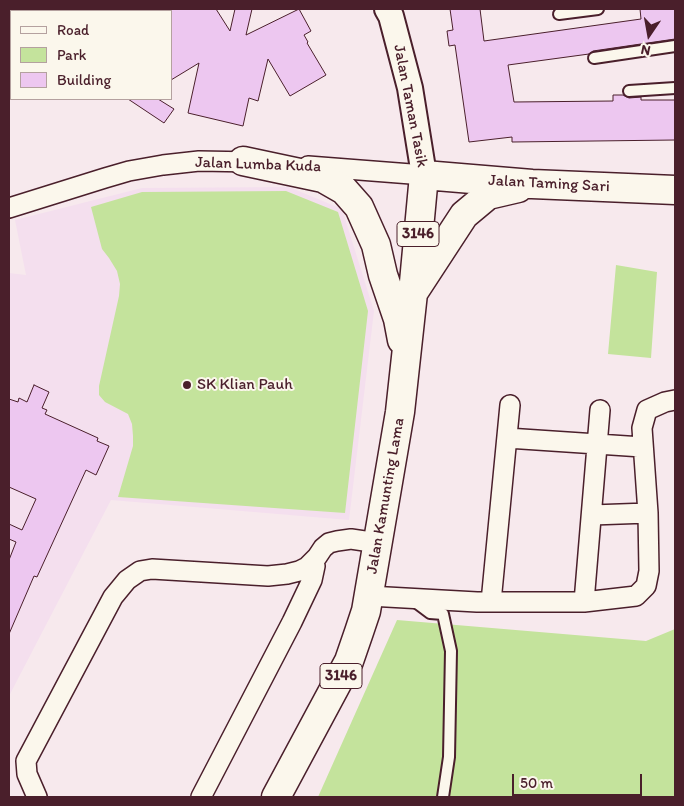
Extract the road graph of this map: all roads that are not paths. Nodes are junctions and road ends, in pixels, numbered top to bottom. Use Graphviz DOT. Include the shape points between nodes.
graph roads {
  1 [pos="387,9"];
  2 [pos="598,9"];
  3 [pos="559,14"];
  4 [pos="675,46"];
  5 [pos="594,58"];
  6 [pos="675,88"];
  7 [pos="629,91"];
  8 [pos="243,161"];
  9 [pos="424,175"];
  10 [pos="532,184"];
  11 [pos="675,190"];
  12 [pos="9,208"];
  13 [pos="413,293"];
  14 [pos="405,361"];
  15 [pos="675,400"];
  16 [pos="510,405"];
  17 [pos="600,410"];
  18 [pos="507,438"];
  19 [pos="597,445"];
  20 [pos="642,447"];
  21 [pos="648,513"];
  22 [pos="592,515"];
  23 [pos="378,543"];
  24 [pos="314,561"];
  25 [pos="369,596"];
  26 [pos="412,599"];
  27 [pos="491,602"];
  28 [pos="584,602"];
  29 [pos="37,797"];
  30 [pos="201,797"];
  31 [pos="276,797"];
  32 [pos="444,797"];
  1 -- 9 [label="street, Jalan Taman Tasik" via="410,88"];
  2 -- 3 [label="lane"];
  4 -- 5 [label="lane"];
  6 -- 7 [label="lane"];
  8 -- 9 [label="street, Jalan Lumba Kuda"];
  8 -- 12 [label="street, Jalan Lumba Kuda" via="199,161 129,171"];
  8 -- 14 [label="main road" via="323,178 344,190 359,207 376,245 398,320"];
  9 -- 10 [label="main road, Jalan Taming Sari"];
  9 -- 13 [label="main road, Jalan Kamunting Lama / 3146"];
  10 -- 11 [label="main road, Jalan Taming Sari"];
  10 -- 13 [label="main road" via="488,195 464,215"];
  13 -- 14 [label="main road, Jalan Kamunting Lama / 3146"];
  14 -- 23 [label="main road, Jalan Kamunting Lama / 3146" via="400,412"];
  15 -- 20 [label="street" via="647,410 642,428"];
  16 -- 18 [label="street"];
  17 -- 19 [label="street"];
  18 -- 19 [label="street"];
  18 -- 27 [label="street"];
  19 -- 20 [label="street"];
  19 -- 22 [label="street"];
  20 -- 21 [label="street"];
  21 -- 22 [label="street"];
  21 -- 28 [label="street" via="649,571 646,586 636,596"];
  22 -- 28 [label="street"];
  23 -- 24 [label="street" via="337,540 323,548"];
  23 -- 25 [label="main road, Jalan Kamunting Lama / 3146"];
  24 -- 29 [label="street" via="299,571 268,576 152,569 140,571 127,580 113,597 26,761 27,774"];
  24 -- 30 [label="street" via="312,580 292,622"];
  25 -- 26 [label="street"];
  25 -- 31 [label="main road, Jalan Kamunting Lama / 3146" via="349,661"];
  26 -- 27 [label="street"];
  26 -- 32 [label="lane" via="430,613 443,614 451,651 449,757"];
  27 -- 28 [label="street"];
}
